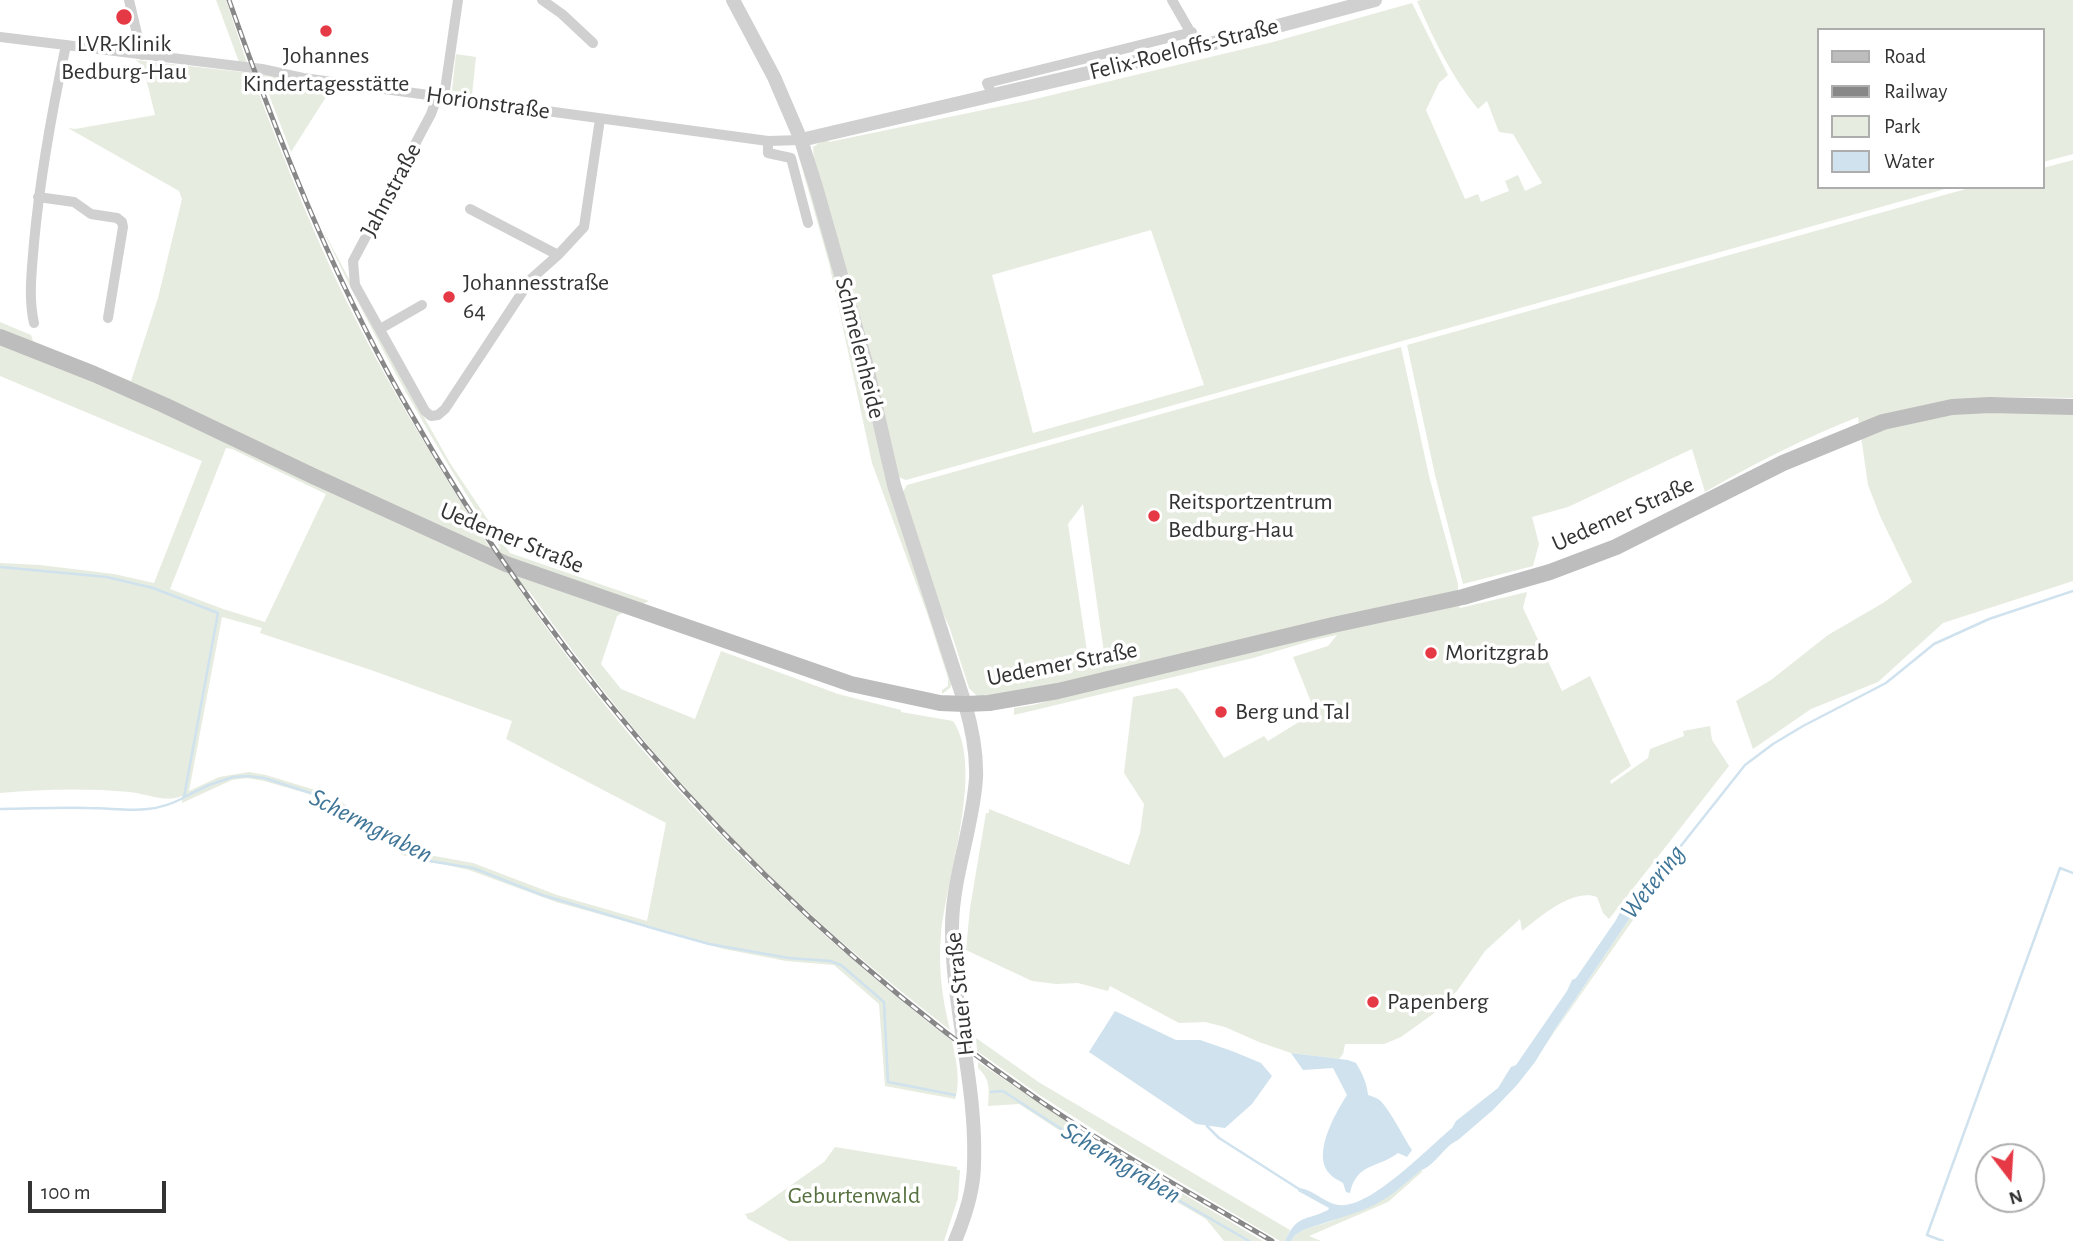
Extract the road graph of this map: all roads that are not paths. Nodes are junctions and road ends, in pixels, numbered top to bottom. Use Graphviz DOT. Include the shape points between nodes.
graph roads {
  1 [pos="130,0"];
  2 [pos="458,0"];
  3 [pos="542,0"];
  4 [pos="733,0"];
  5 [pos="1172,0"];
  6 [pos="1376,0"];
  7 [pos="1354,3"];
  8 [pos="1192,32"];
  9 [pos="0,37"];
  10 [pos="593,43"];
  11 [pos="66,45"];
  12 [pos="1199,47"];
  13 [pos="142,55"];
  14 [pos="993,96"];
  15 [pos="440,97"];
  16 [pos="600,119"];
  17 [pos="801,139"];
  18 [pos="768,141"];
  19 [pos="38,197"];
  20 [pos="470,209"];
  21 [pos="808,223"];
  22 [pos="558,255"];
  23 [pos="422,305"];
  24 [pos="108,318"];
  25 [pos="34,323"];
  26 [pos="380,329"];
  27 [pos="0,337"];
  28 [pos="2073,407"];
  29 [pos="965,704"];
  30 [pos="955,1241"];
  1 -- 13 [label="street"];
  2 -- 15 [label="street, Jahnstraße"];
  3 -- 10 [label="street"];
  4 -- 17 [label="street, Schmelenheide"];
  5 -- 8 [label="street"];
  6 -- 7 [label="street, Felix-Roeloffs-Straße"];
  7 -- 12 [label="street, Felix-Roeloffs-Straße"];
  8 -- 12 [label="street"];
  8 -- 14 [label="street, Felix-Roeloffs-Straße" via="987,83"];
  9 -- 11 [label="street, Horionstraße"];
  11 -- 13 [label="street, Horionstraße"];
  11 -- 19 [label="street"];
  12 -- 14 [label="street, Felix-Roeloffs-Straße"];
  13 -- 15 [label="street, Horionstraße"];
  14 -- 17 [label="street, Felix-Roeloffs-Straße"];
  15 -- 16 [label="street, Horionstraße"];
  15 -- 26 [label="street, Jahnstraße" via="353,261 355,285"];
  16 -- 18 [label="street, Horionstraße"];
  16 -- 22 [label="street" via="584,227"];
  17 -- 18 [label="street, Horionstraße"];
  17 -- 29 [label="street, Schmelenheide" via="866,363 894,485"];
  18 -- 21 [label="street" via="768,153 791,159"];
  19 -- 24 [label="street" via="74,202 91,214 122,222"];
  19 -- 25 [label="street" via="31,289"];
  20 -- 22 [label="street"];
  22 -- 26 [label="street" via="531,279 438,415 425,411"];
  23 -- 26 [label="street"];
  27 -- 29 [label="main road, Uedemer Straße" via="164,405 506,564 851,684"];
  28 -- 29 [label="main road, Uedemer Straße" via="1952,407 1883,422 1783,463 1616,547 1550,572 1463,597 1058,691"];
  29 -- 30 [label="street, Hauer Straße" via="976,777 955,894 952,956 968,1069 975,1166"];
}
